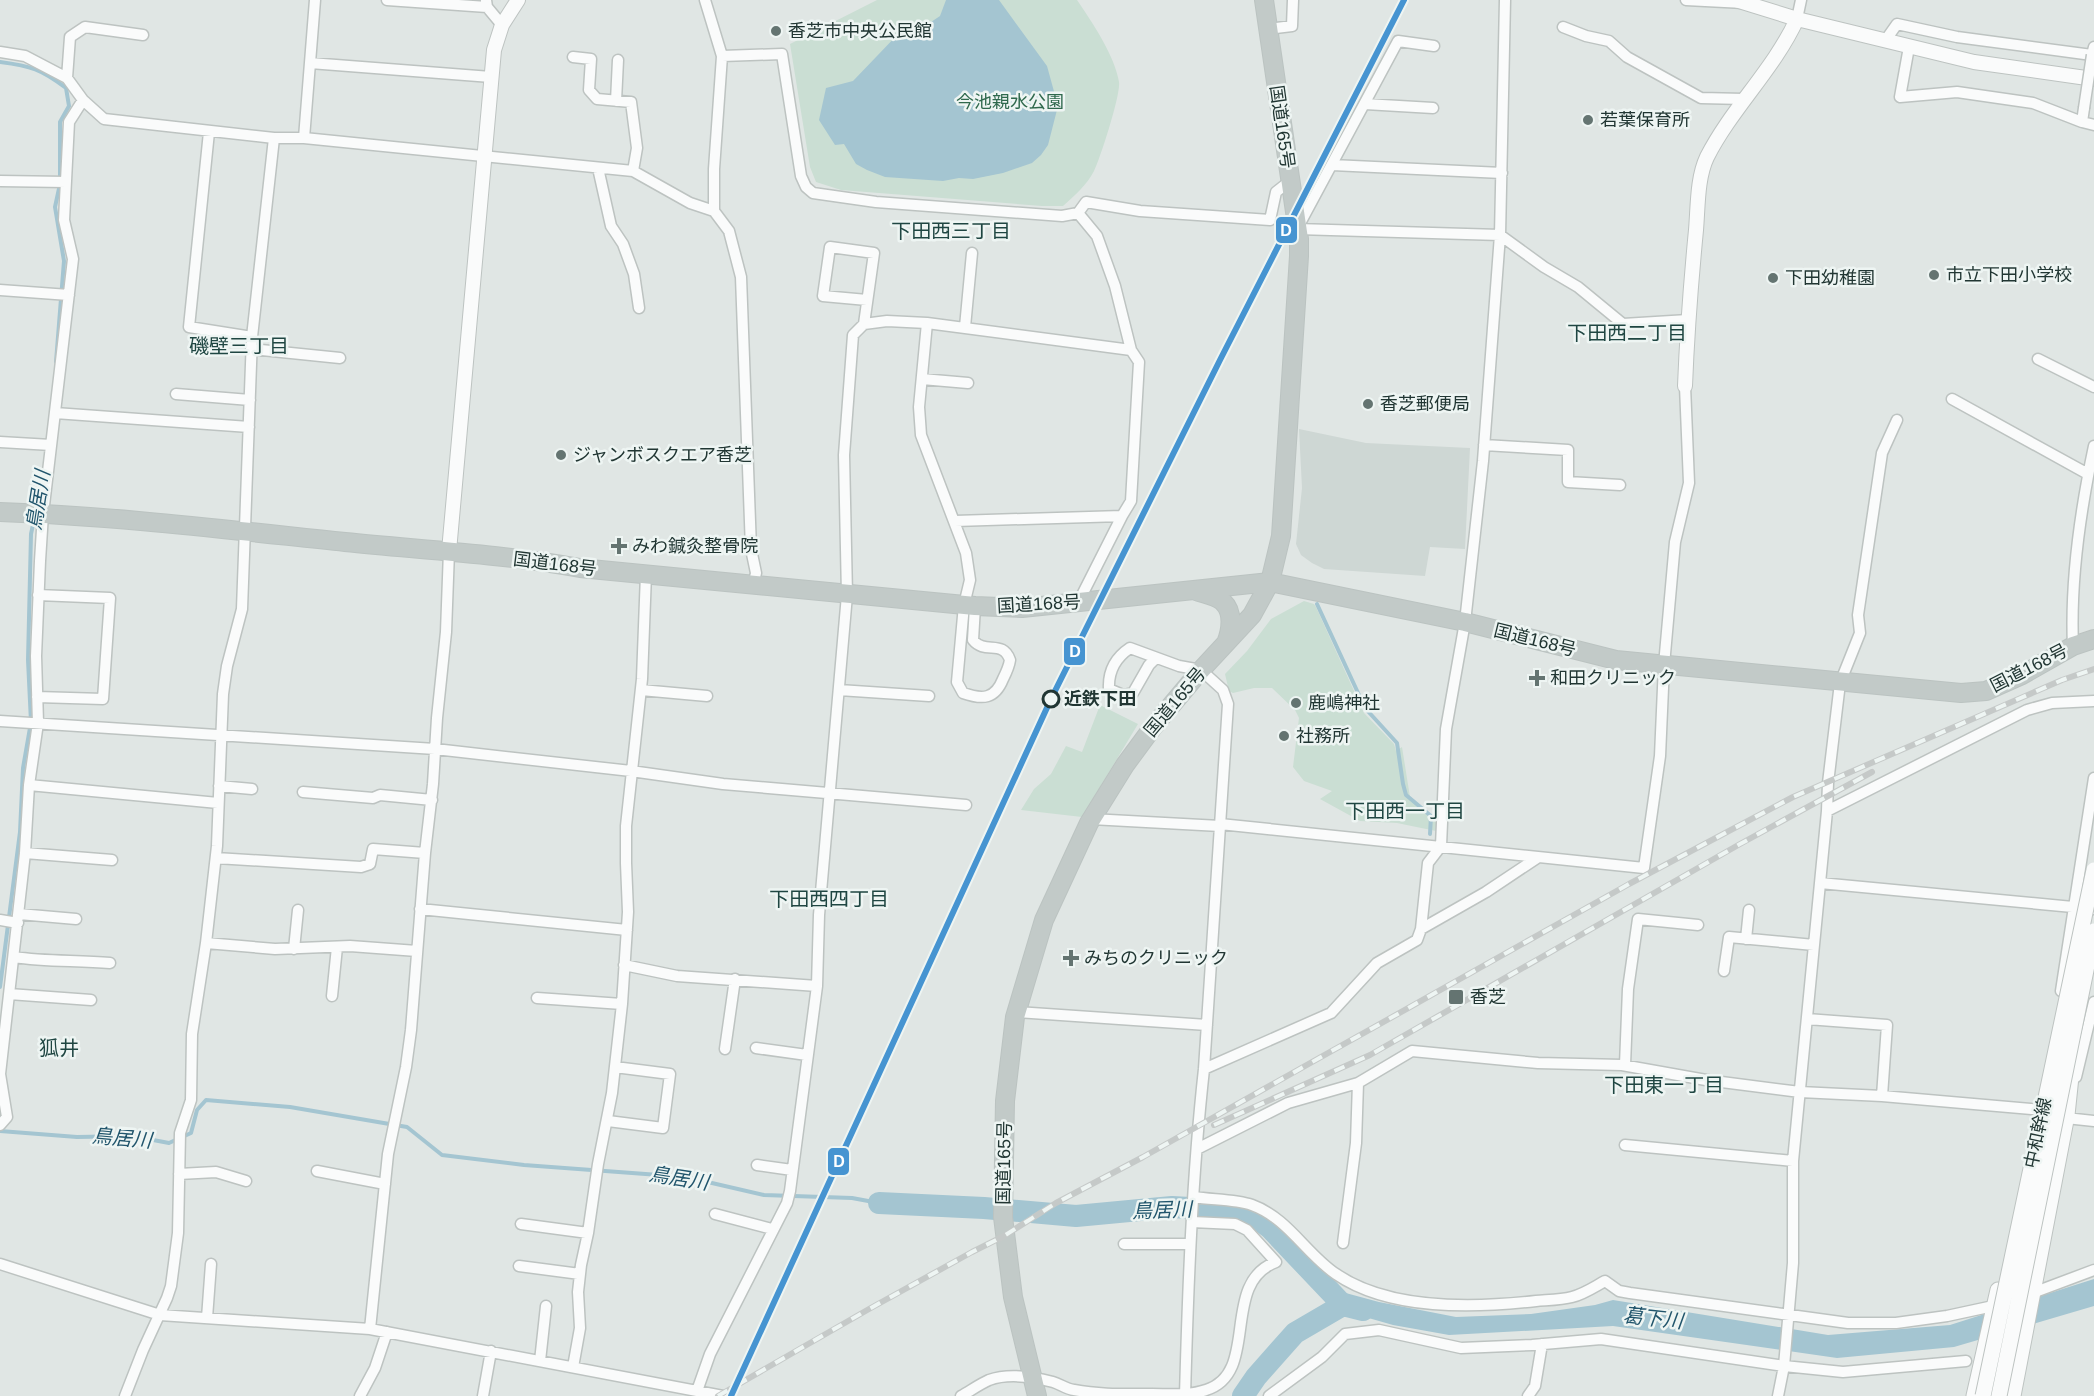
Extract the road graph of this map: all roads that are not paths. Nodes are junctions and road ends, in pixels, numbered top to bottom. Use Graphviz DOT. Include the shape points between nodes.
graph roads {
  1 [pos="315,0"];
  2 [pos="387,0"];
  3 [pos="518,0"];
  4 [pos="705,0"];
  5 [pos="1264,0"];
  6 [pos="1293,0"];
  7 [pos="1505,0"];
  8 [pos="1686,0"];
  9 [pos="1764,0"];
  10 [pos="1801,0"];
  11 [pos="1740,1"];
  12 [pos="486,4"];
  13 [pos="1781,14"];
  14 [pos="1797,19"];
  15 [pos="502,25"];
  16 [pos="1563,27"];
  17 [pos="1268,29"];
  18 [pos="143,35"];
  19 [pos="1885,41"];
  20 [pos="1434,46"];
  21 [pos="1909,47"];
  22 [pos="2093,51"];
  23 [pos="0,52"];
  24 [pos="722,56"];
  25 [pos="573,57"];
  26 [pos="618,60"];
  27 [pos="310,63"];
  28 [pos="491,77"];
  29 [pos="68,78"];
  30 [pos="2094,79"];
  31 [pos="1744,99"];
  32 [pos="83,100"];
  33 [pos="616,101"];
  34 [pos="1365,104"];
  35 [pos="1433,108"];
  36 [pos="2082,123"];
  37 [pos="2094,125"];
  38 [pos="209,132"];
  39 [pos="274,138"];
  40 [pos="304,138"];
  41 [pos="484,157"];
  42 [pos="1332,165"];
  43 [pos="598,168"];
  44 [pos="633,171"];
  45 [pos="1502,173"];
  46 [pos="0,181"];
  47 [pos="1290,181"];
  48 [pos="66,182"];
  49 [pos="714,211"];
  50 [pos="1078,213"];
  51 [pos="1297,229"];
  52 [pos="1500,235"];
  53 [pos="972,253"];
  54 [pos="0,290"];
  55 [pos="69,295"];
  56 [pos="867,300"];
  57 [pos="639,308"];
  58 [pos="1688,320"];
  59 [pos="927,323"];
  60 [pos="864,324"];
  61 [pos="965,327"];
  62 [pos="251,343"];
  63 [pos="1131,350"];
  64 [pos="340,358"];
  65 [pos="2038,359"];
  66 [pos="922,379"];
  67 [pos="968,383"];
  68 [pos="1685,386"];
  69 [pos="2094,387"];
  70 [pos="176,394"];
  71 [pos="1952,399"];
  72 [pos="250,400"];
  73 [pos="55,413"];
  74 [pos="1896,420"];
  75 [pos="249,427"];
  76 [pos="0,442"];
  77 [pos="51,445"];
  78 [pos="1484,445"];
  79 [pos="2094,446"];
  80 [pos="2088,474"];
  81 [pos="1620,485"];
  82 [pos="0,512"];
  83 [pos="35,513"];
  84 [pos="1122,516"];
  85 [pos="955,521"];
  86 [pos="246,532"];
  87 [pos="450,551"];
  88 [pos="646,574"];
  89 [pos="1270,582"];
  90 [pos="753,586"];
  91 [pos="1196,591"];
  92 [pos="38,595"];
  93 [pos="846,595"];
  94 [pos="1079,601"];
  95 [pos="969,606"];
  96 [pos="1465,622"];
  97 [pos="2094,639"];
  98 [pos="1226,643"];
  99 [pos="2073,646"];
  100 [pos="1156,658"];
  101 [pos="1664,665"];
  102 [pos="1201,670"];
  103 [pos="1840,683"];
  104 [pos="641,690"];
  105 [pos="839,690"];
  106 [pos="707,696"];
  107 [pos="929,696"];
  108 [pos="37,697"];
  109 [pos="2094,701"];
  110 [pos="0,721"];
  111 [pos="33,723"];
  112 [pos="221,736"];
  113 [pos="435,749"];
  114 [pos="632,771"];
  115 [pos="2094,778"];
  116 [pos="29,785"];
  117 [pos="219,786"];
  118 [pos="252,789"];
  119 [pos="303,792"];
  120 [pos="829,794"];
  121 [pos="432,800"];
  122 [pos="218,803"];
  123 [pos="966,805"];
  124 [pos="1827,811"];
  125 [pos="1091,819"];
  126 [pos="1220,825"];
  127 [pos="1441,846"];
  128 [pos="25,853"];
  129 [pos="425,853"];
  130 [pos="216,858"];
  131 [pos="1537,858"];
  132 [pos="112,860"];
  133 [pos="2094,870"];
  134 [pos="1820,883"];
  135 [pos="2094,890"];
  136 [pos="2086,908"];
  137 [pos="420,909"];
  138 [pos="298,910"];
  139 [pos="1749,910"];
  140 [pos="18,918"];
  141 [pos="76,919"];
  142 [pos="2,920"];
  143 [pos="1698,925"];
  144 [pos="1421,929"];
  145 [pos="627,930"];
  146 [pos="2094,931"];
  147 [pos="1746,939"];
  148 [pos="206,943"];
  149 [pos="1814,945"];
  150 [pos="337,947"];
  151 [pos="294,949"];
  152 [pos="417,951"];
  153 [pos="14,957"];
  154 [pos="111,963"];
  155 [pos="624,965"];
  156 [pos="1724,971"];
  157 [pos="735,980"];
  158 [pos="817,986"];
  159 [pos="9,994"];
  160 [pos="332,996"];
  161 [pos="537,998"];
  162 [pos="91,1000"];
  163 [pos="2094,1002"];
  164 [pos="622,1004"];
  165 [pos="1017,1012"];
  166 [pos="1807,1019"];
  167 [pos="1207,1024"];
  168 [pos="756,1048"];
  169 [pos="725,1049"];
  170 [pos="807,1055"];
  171 [pos="1625,1065"];
  172 [pos="615,1067"];
  173 [pos="1204,1069"];
  174 [pos="1358,1083"];
  175 [pos="1800,1092"];
  176 [pos="1882,1096"];
  177 [pos="2042,1110"];
  178 [pos="2066,1118"];
  179 [pos="3,1121"];
  180 [pos="608,1121"];
  181 [pos="2094,1121"];
  182 [pos="1625,1145"];
  183 [pos="1197,1149"];
  184 [pos="1793,1161"];
  185 [pos="757,1165"];
  186 [pos="792,1170"];
  187 [pos="317,1171"];
  188 [pos="179,1174"];
  189 [pos="246,1181"];
  190 [pos="385,1184"];
  191 [pos="1194,1197"];
  192 [pos="715,1214"];
  193 [pos="1192,1222"];
  194 [pos="521,1224"];
  195 [pos="772,1229"];
  196 [pos="588,1233"];
  197 [pos="1343,1243"];
  198 [pos="1124,1244"];
  199 [pos="1190,1244"];
  200 [pos="211,1263"];
  201 [pos="0,1264"];
  202 [pos="519,1266"];
  203 [pos="2094,1270"];
  204 [pos="580,1274"];
  205 [pos="2033,1293"];
  206 [pos="546,1306"];
  207 [pos="1994,1306"];
  208 [pos="160,1315"];
  209 [pos="1789,1315"];
  210 [pos="207,1318"];
  211 [pos="370,1329"];
  212 [pos="387,1332"];
  213 [pos="1542,1344"];
  214 [pos="491,1351"];
  215 [pos="540,1361"];
  216 [pos="1966,1361"];
  217 [pos="1784,1366"];
  218 [pos="573,1367"];
  219 [pos="1035,1386"];
  220 [pos="697,1391"];
  221 [pos="1185,1395"];
  222 [pos="125,1396"];
  223 [pos="360,1396"];
  224 [pos="483,1396"];
  225 [pos="723,1396"];
  226 [pos="961,1396"];
  227 [pos="1269,1396"];
  228 [pos="1528,1396"];
  229 [pos="1778,1396"];
  230 [pos="1974,1396"];
  231 [pos="1983,1396"];
  232 [pos="1999,1396"];
  233 [pos="2013,1396"];
  1 -- 27 [label="street"];
  2 -- 12 [label="street"];
  3 -- 15 [label="street"];
  4 -- 24 [label="street"];
  5 -- 17 [label="highway, 国道165号"];
  6 -- 17 [label="street" via="1292,26"];
  7 -- 45 [label="street"];
  8 -- 11 [label="street"];
  9 -- 13 [label="street"];
  10 -- 14 [label="street"];
  11 -- 13 [label="street"];
  12 -- 15 [label="street"];
  13 -- 14 [label="street"];
  14 -- 19 [label="street"];
  14 -- 31 [label="street"];
  15 -- 28 [label="street"];
  16 -- 31 [label="street" via="1609,41 1627,57 1701,98"];
  17 -- 47 [label="highway, 国道165号"];
  18 -- 29 [label="street" via="85,27 70,37"];
  19 -- 21 [label="street"];
  19 -- 22 [label="street" via="1897,24 1957,37"];
  20 -- 34 [label="street" via="1398,41"];
  21 -- 30 [label="street" via="1974,62"];
  21 -- 36 [label="street" via="1900,97 1957,92 2033,103"];
  22 -- 36 [label="street, bridge"];
  23 -- 29 [label="street" via="25,56"];
  24 -- 49 [label="street"];
  24 -- 50 [label="street" via="782,54 801,176 813,193 876,202 1062,216"];
  25 -- 33 [label="street" via="591,59 589,90 597,99"];
  26 -- 33 [label="street"];
  27 -- 28 [label="street"];
  27 -- 40 [label="street"];
  28 -- 41 [label="street"];
  29 -- 32 [label="street"];
  31 -- 58 [label="street" via="1706,159 1700,185"];
  32 -- 38 [label="street" via="104,119"];
  32 -- 48 [label="street" via="69,122"];
  33 -- 44 [label="street" via="631,102 637,148"];
  34 -- 35 [label="street"];
  34 -- 42 [label="street"];
  36 -- 37 [label="street"];
  38 -- 39 [label="street"];
  38 -- 62 [label="street" via="189,327"];
  39 -- 40 [label="street"];
  39 -- 62 [label="street"];
  40 -- 41 [label="street"];
  41 -- 43 [label="street"];
  41 -- 87 [label="street"];
  42 -- 45 [label="street"];
  42 -- 51 [label="street"];
  43 -- 44 [label="street"];
  43 -- 57 [label="street" via="611,225 634,274"];
  44 -- 49 [label="street" via="690,203"];
  45 -- 52 [label="street"];
  46 -- 48 [label="street"];
  47 -- 50 [label="street" via="1276,192 1270,220 1140,211 1086,202"];
  47 -- 51 [label="highway, 国道165号"];
  48 -- 55 [label="street" via="64,220 73,259"];
  49 -- 90 [label="street" via="729,231 741,277 751,549 756,573"];
  50 -- 63 [label="street" via="1097,236"];
  51 -- 52 [label="street"];
  51 -- 89 [label="highway, 国道165号" via="1299,256 1281,536"];
  52 -- 58 [label="street" via="1578,287 1623,324"];
  52 -- 78 [label="street"];
  53 -- 61 [label="street"];
  54 -- 55 [label="street"];
  55 -- 73 [label="street"];
  56 -- 56 [label="street" via="824,296 830,247 874,253"];
  56 -- 60 [label="street"];
  58 -- 68 [label="street"];
  59 -- 60 [label="street"];
  59 -- 61 [label="street"];
  59 -- 66 [label="street"];
  60 -- 93 [label="street" via="853,335 844,455"];
  61 -- 63 [label="street"];
  62 -- 64 [label="street"];
  62 -- 72 [label="street"];
  63 -- 84 [label="street" via="1139,362 1131,501"];
  65 -- 69 [label="street"];
  66 -- 67 [label="street"];
  66 -- 85 [label="street" via="921,435"];
  68 -- 101 [label="street" via="1689,483 1675,542"];
  70 -- 72 [label="street"];
  71 -- 80 [label="street"];
  72 -- 75 [label="street"];
  73 -- 75 [label="street"];
  73 -- 77 [label="street"];
  74 -- 103 [label="street" via="1882,453 1858,615 1860,633"];
  75 -- 86 [label="street"];
  76 -- 77 [label="street"];
  77 -- 83 [label="street"];
  78 -- 81 [label="street" via="1568,450 1568,482"];
  78 -- 96 [label="street"];
  79 -- 80 [label="street"];
  80 -- 99 [label="street" via="2071,607"];
  82 -- 83 [label="highway, 国道168号"];
  83 -- 86 [label="highway, 国道168号"];
  83 -- 92 [label="street"];
  84 -- 85 [label="street"];
  84 -- 94 [label="street"];
  85 -- 95 [label="street" via="966,553"];
  86 -- 87 [label="highway, 国道168号"];
  86 -- 112 [label="street" via="242,609 225,678"];
  87 -- 88 [label="highway, 国道168号"];
  87 -- 113 [label="street"];
  88 -- 90 [label="highway, 国道168号"];
  88 -- 104 [label="street"];
  89 -- 91 [label="highway, 国道168号"];
  89 -- 96 [label="highway, 国道168号"];
  89 -- 98 [label="highway, 国道165号" via="1252,615"];
  90 -- 93 [label="highway, 国道168号"];
  91 -- 94 [label="highway, 国道168号"];
  91 -- 98 [label="highway" via="1223,602 1229,610 1231,633"];
  92 -- 108 [label="street"];
  92 -- 108 [label="street" via="110,598 103,699"];
  93 -- 95 [label="highway, 国道168号"];
  93 -- 105 [label="street"];
  94 -- 95 [label="highway, 国道168号" via="1022,608"];
  95 -- 95 [label="street" via="973,640 981,646 1006,651 1010,660 999,690 985,697 963,693 957,682"];
  96 -- 101 [label="highway, 国道168号" via="1616,660"];
  96 -- 127 [label="street" via="1446,729"];
  97 -- 99 [label="highway, 国道168号"];
  98 -- 102 [label="highway, 国道165号"];
  99 -- 103 [label="highway, 国道168号" via="1986,691 1961,693"];
  100 -- 100 [label="street" via="1133,693 1123,695 1109,689 1108,676 1118,656 1130,648"];
  100 -- 102 [label="street"];
  101 -- 103 [label="highway, 国道168号"];
  101 -- 131 [label="street" via="1660,756 1644,868"];
  102 -- 125 [label="highway, 国道165号" via="1146,736"];
  102 -- 126 [label="street" via="1223,690 1228,704"];
  103 -- 124 [label="street"];
  104 -- 106 [label="street"];
  104 -- 114 [label="street"];
  105 -- 107 [label="street"];
  105 -- 120 [label="street"];
  108 -- 111 [label="street"];
  109 -- 124 [label="street" via="2052,703 2027,710"];
  110 -- 111 [label="street"];
  111 -- 112 [label="street"];
  111 -- 116 [label="street"];
  112 -- 113 [label="street"];
  112 -- 117 [label="street"];
  113 -- 114 [label="street"];
  113 -- 121 [label="street"];
  114 -- 120 [label="street"];
  114 -- 145 [label="street" via="626,848"];
  115 -- 136 [label="street"];
  116 -- 122 [label="street"];
  116 -- 128 [label="street"];
  117 -- 118 [label="street"];
  117 -- 122 [label="street"];
  119 -- 121 [label="street"];
  120 -- 123 [label="street"];
  120 -- 158 [label="street"];
  121 -- 129 [label="street"];
  122 -- 130 [label="street"];
  124 -- 134 [label="street"];
  125 -- 126 [label="street"];
  125 -- 165 [label="highway, 国道165号" via="1044,920"];
  126 -- 127 [label="street"];
  126 -- 167 [label="street"];
  127 -- 131 [label="street"];
  127 -- 144 [label="street" via="1428,863"];
  128 -- 132 [label="street"];
  128 -- 140 [label="street"];
  129 -- 130 [label="street" via="373,849 370,864 361,867"];
  129 -- 137 [label="street"];
  130 -- 148 [label="street"];
  131 -- 144 [label="street"];
  133 -- 231 [label="main road, 中和幹線, bridge"];
  134 -- 136 [label="street"];
  134 -- 149 [label="street"];
  135 -- 136 [label="main road"];
  136 -- 177 [label="main road" via="2071,1005"];
  137 -- 145 [label="street"];
  137 -- 152 [label="street"];
  138 -- 151 [label="street"];
  139 -- 147 [label="street"];
  140 -- 141 [label="street"];
  140 -- 142 [label="street"];
  140 -- 153 [label="street"];
  143 -- 171 [label="street" via="1638,919 1628,989"];
  144 -- 173 [label="street" via="1417,940 1377,963 1331,1013"];
  145 -- 155 [label="street"];
  146 -- 178 [label="main road" via="2078,1013"];
  146 -- 232 [label="main road, 中和幹線, bridge"];
  147 -- 149 [label="street"];
  147 -- 156 [label="street" via="1729,937"];
  148 -- 151 [label="street"];
  148 -- 188 [label="street" via="192,1034 191,1100 180,1134"];
  149 -- 166 [label="street"];
  150 -- 151 [label="street"];
  150 -- 152 [label="street"];
  150 -- 160 [label="street"];
  152 -- 190 [label="street" via="411,1030"];
  153 -- 154 [label="street"];
  153 -- 159 [label="street"];
  155 -- 157 [label="street" via="677,976"];
  155 -- 164 [label="street"];
  157 -- 158 [label="street"];
  157 -- 169 [label="street"];
  158 -- 170 [label="street"];
  159 -- 162 [label="street"];
  159 -- 179 [label="street" via="0,1074"];
  161 -- 164 [label="street"];
  163 -- 178 [label="street"];
  164 -- 172 [label="street"];
  165 -- 167 [label="street"];
  165 -- 219 [label="highway, 国道165号" via="1005,1101 1003,1217 1013,1297"];
  166 -- 175 [label="street"];
  166 -- 176 [label="street" via="1887,1025"];
  167 -- 173 [label="street"];
  168 -- 170 [label="street"];
  170 -- 186 [label="street"];
  171 -- 174 [label="street" via="1538,1063 1412,1051"];
  171 -- 175 [label="street"];
  172 -- 180 [label="street"];
  172 -- 180 [label="street" via="670,1074 663,1128"];
  173 -- 183 [label="street"];
  174 -- 183 [label="street" via="1288,1103"];
  174 -- 197 [label="street" via="1356,1143"];
  175 -- 176 [label="street"];
  175 -- 184 [label="street"];
  176 -- 177 [label="street"];
  177 -- 207 [label="main road"];
  178 -- 181 [label="street"];
  178 -- 205 [label="main road"];
  180 -- 196 [label="street"];
  182 -- 184 [label="street"];
  183 -- 191 [label="street"];
  184 -- 209 [label="street"];
  185 -- 186 [label="street"];
  186 -- 195 [label="street" via="787,1203"];
  187 -- 190 [label="street"];
  188 -- 189 [label="street" via="216,1172"];
  188 -- 208 [label="street" via="178,1233 171,1286"];
  190 -- 211 [label="street"];
  191 -- 193 [label="street"];
  191 -- 209 [label="street" via="1251,1204 1268,1212 1337,1275 1390,1296 1468,1306 1521,1303 1572,1297 1605,1281 1619,1291"];
  192 -- 195 [label="street"];
  193 -- 199 [label="street"];
  193 -- 221 [label="street" via="1235,1224 1247,1230 1276,1262 1265,1266 1251,1281 1242,1309 1238,1350 1225,1378 1209,1390"];
  194 -- 196 [label="street"];
  195 -- 220 [label="street" via="710,1354"];
  196 -- 204 [label="street"];
  198 -- 199 [label="street"];
  199 -- 221 [label="street"];
  200 -- 210 [label="street"];
  201 -- 208 [label="street"];
  202 -- 204 [label="street"];
  203 -- 205 [label="street"];
  204 -- 218 [label="street" via="580,1328"];
  205 -- 207 [label="street"];
  205 -- 233 [label="main road"];
  206 -- 215 [label="street"];
  207 -- 209 [label="street" via="1896,1323 1848,1323"];
  207 -- 230 [label="main road"];
  208 -- 210 [label="street"];
  208 -- 222 [label="street"];
  209 -- 217 [label="street"];
  210 -- 211 [label="street"];
  211 -- 212 [label="street"];
  212 -- 214 [label="street"];
  212 -- 223 [label="street"];
  213 -- 217 [label="street" via="1601,1339"];
  213 -- 227 [label="street" via="1461,1348 1379,1330 1345,1334 1322,1357"];
  213 -- 228 [label="street" via="1535,1386"];
  214 -- 215 [label="street"];
  214 -- 224 [label="street"];
  215 -- 218 [label="street"];
  216 -- 217 [label="street" via="1843,1372"];
  217 -- 229 [label="street"];
  218 -- 220 [label="street"];
  219 -- 221 [label="street" via="1056,1383 1070,1390 1099,1394"];
  219 -- 226 [label="street" via="1000,1377"];
  220 -- 225 [label="street"];
}
